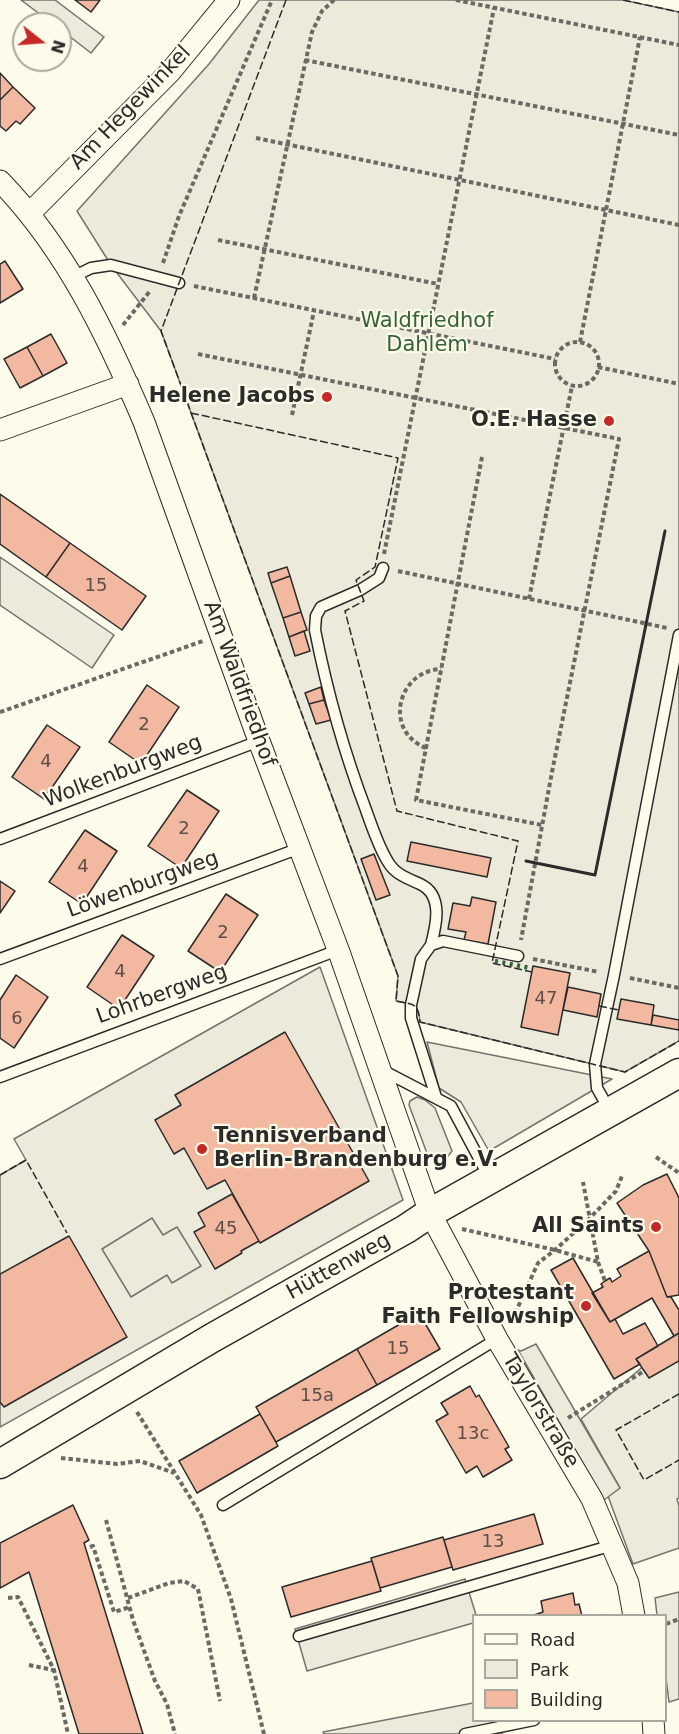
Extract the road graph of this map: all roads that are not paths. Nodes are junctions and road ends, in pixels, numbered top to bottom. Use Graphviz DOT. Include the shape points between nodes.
graph roads {
  1 [pos="230,0"];
  2 [pos="0,181"];
  3 [pos="30,213"];
  4 [pos="73,278"];
  5 [pos="179,283"];
  6 [pos="128,384"];
  7 [pos="0,430"];
  8 [pos="382,568"];
  9 [pos="679,635"];
  10 [pos="259,741"];
  11 [pos="0,839"];
  12 [pos="300,848"];
  13 [pos="430,945"];
  14 [pos="338,950"];
  15 [pos="518,956"];
  16 [pos="0,959"];
  17 [pos="381,1070"];
  18 [pos="679,1073"];
  19 [pos="0,1077"];
  20 [pos="436,1097"];
  21 [pos="610,1111"];
  22 [pos="490,1180"];
  23 [pos="430,1213"];
  24 [pos="497,1338"];
  25 [pos="0,1464"];
  26 [pos="223,1505"];
  27 [pos="613,1545"];
  28 [pos="634,1614"];
  29 [pos="299,1636"];
  30 [pos="524,1722"];
  31 [pos="465,1734"];
  1 -- 3 [label="street, Am Hegewinkel" via="170,72"];
  2 -- 3 [label="street, Am Waldfriedhof"];
  3 -- 4 [label="street, Am Waldfriedhof"];
  4 -- 5 [label="lane" via="91,268 111,265"];
  4 -- 6 [label="street, Am Waldfriedhof"];
  6 -- 7 [label="street"];
  6 -- 10 [label="street, Am Waldfriedhof"];
  8 -- 13 [label="lane" via="379,578 321,607 315,630 343,743 389,865 433,894 437,909"];
  9 -- 21 [label="lane" via="594,1070 597,1088"];
  10 -- 11 [label="lane, Wolkenburgweg"];
  10 -- 12 [label="street, Am Waldfriedhof"];
  12 -- 14 [label="street, Am Waldfriedhof"];
  12 -- 16 [label="lane, Löwenburgweg"];
  13 -- 15 [label="lane" via="443,941"];
  13 -- 20 [label="lane" via="421,959 411,1011"];
  14 -- 17 [label="street, Am Waldfriedhof"];
  14 -- 19 [label="lane, Lohrbergweg"];
  17 -- 20 [label="lane"];
  17 -- 23 [label="street, Am Waldfriedhof"];
  18 -- 21 [label="main road, Hüttenweg"];
  20 -- 22 [label="lane" via="451,1106"];
  21 -- 22 [label="main road, Hüttenweg"];
  22 -- 23 [label="main road, Hüttenweg"];
  23 -- 24 [label="street, Taylorstraße"];
  23 -- 25 [label="main road, Hüttenweg"];
  24 -- 26 [label="lane"];
  24 -- 27 [label="street, Taylorstraße" via="592,1499"];
  27 -- 28 [label="street, Taylorstraße" via="628,1583"];
  27 -- 29 [label="lane"];
  30 -- 31 [label="lane"];
}
